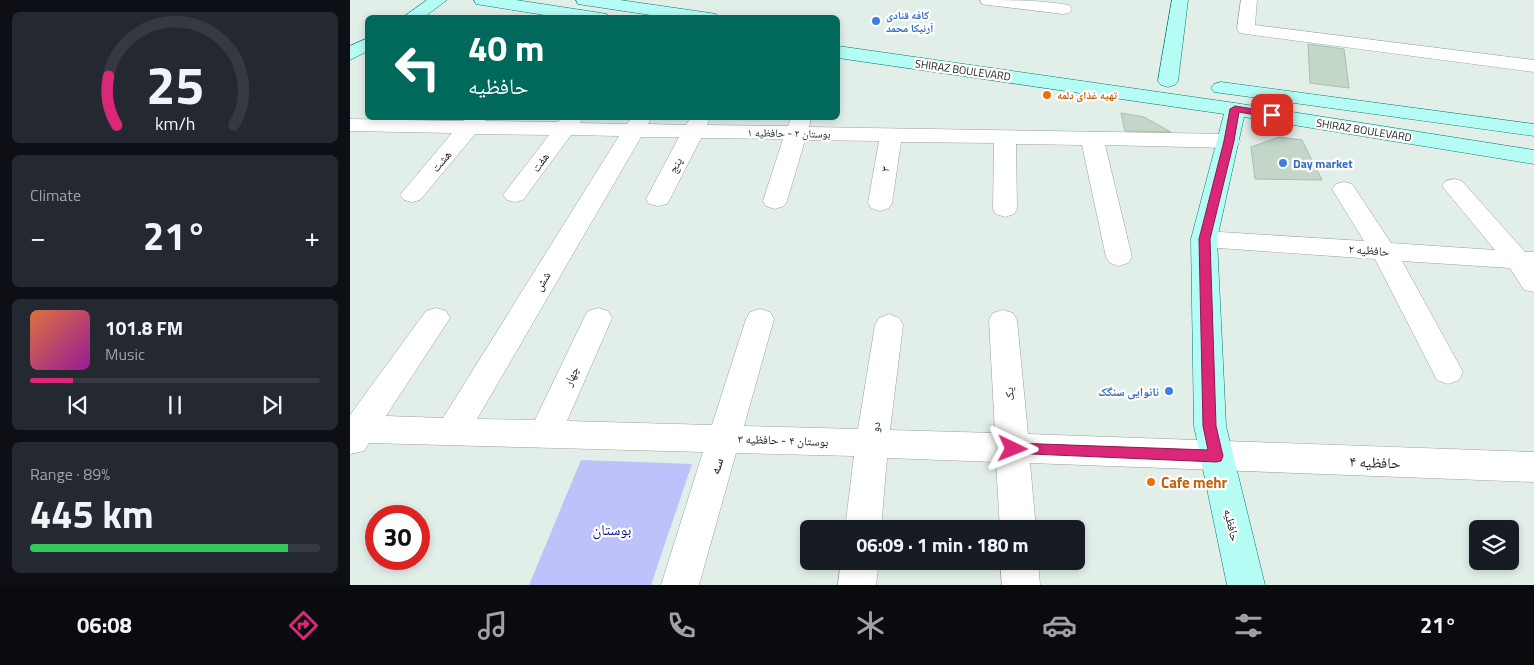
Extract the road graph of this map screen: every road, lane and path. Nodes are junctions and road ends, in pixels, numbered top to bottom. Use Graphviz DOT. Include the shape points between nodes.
graph roads {
  1 [pos="438,0"];
  2 [pos="482,0"];
  3 [pos="584,0"];
  4 [pos="988,0"];
  5 [pos="1180,0"];
  6 [pos="1249,0"];
  7 [pos="1063,9"];
  8 [pos="415,15"];
  9 [pos="581,15"];
  10 [pos="689,15"];
  11 [pos="840,35"];
  12 [pos="365,45"];
  13 [pos="840,52"];
  14 [pos="350,54"];
  15 [pos="1534,66"];
  16 [pos="1168,81"];
  17 [pos="1235,109"];
  18 [pos="473,122"];
  19 [pos="569,123"];
  20 [pos="637,124"];
  21 [pos="696,124"];
  22 [pos="799,125"];
  23 [pos="359,127"];
  24 [pos="1534,130"];
  25 [pos="891,135"];
  26 [pos="1005,137"];
  27 [pos="1092,139"];
  28 [pos="1229,141"];
  29 [pos="1534,157"];
  30 [pos="1454,186"];
  31 [pos="1344,189"];
  32 [pos="412,195"];
  33 [pos="515,195"];
  34 [pos="658,199"];
  35 [pos="775,201"];
  36 [pos="880,203"];
  37 [pos="1004,209"];
  38 [pos="1204,239"];
  39 [pos="1383,250"];
  40 [pos="1119,257"];
  41 [pos="1526,260"];
  42 [pos="1534,283"];
  43 [pos="436,318"];
  44 [pos="598,318"];
  45 [pos="760,319"];
  46 [pos="1003,320"];
  47 [pos="889,325"];
  48 [pos="1448,372"];
  49 [pos="452,432"];
  50 [pos="354,434"];
  51 [pos="545,434"];
  52 [pos="724,438"];
  53 [pos="872,443"];
  54 [pos="1013,449"];
  55 [pos="1216,456"];
  56 [pos="1534,467"];
  57 [pos="864,520"];
  58 [pos="1017,520"];
  59 [pos="859,570"];
  60 [pos="1020,570"];
  61 [pos="680,585"];
  62 [pos="857,585"];
  63 [pos="1021,585"];
  64 [pos="1246,585"];
  1 -- 8 [label="main road"];
  2 -- 9 [label="main road"];
  3 -- 10 [label="main road"];
  4 -- 7 [label="street"];
  5 -- 16 [label="main road"];
  6 -- 15 [label="street" via="1246,29"];
  11 -- 16 [label="main road, SHIRAZ BOULEVARD"];
  12 -- 14 [label="main road"];
  13 -- 17 [label="main road, SHIRAZ BOULEVARD"];
  16 -- 24 [label="main road, SHIRAZ BOULEVARD"];
  17 -- 28 [label="main road, حافظیه"];
  17 -- 29 [label="main road, SHIRAZ BOULEVARD"];
  18 -- 19 [label="street, بوستان ۲ - حافظیه ۱"];
  18 -- 23 [label="street, بوستان ۲ - حافظیه ۱"];
  18 -- 32 [label="street, هشت"];
  19 -- 20 [label="street, بوستان ۲ - حافظیه ۱"];
  19 -- 33 [label="street, هفت"];
  20 -- 21 [label="street, بوستان ۲ - حافظیه ۱"];
  20 -- 49 [label="street, شش"];
  21 -- 22 [label="street, بوستان ۲ - حافظیه ۱"];
  21 -- 34 [label="street, پنج"];
  22 -- 25 [label="street, بوستان ۲ - حافظیه ۱"];
  22 -- 35 [label="street"];
  25 -- 26 [label="street, بوستان ۲ - حافظیه ۱"];
  25 -- 36 [label="street, ۳"];
  26 -- 27 [label="street, بوستان ۲ - حافظیه ۱"];
  26 -- 37 [label="street"];
  27 -- 28 [label="street, بوستان ۲ - حافظیه ۱"];
  27 -- 40 [label="street"];
  28 -- 38 [label="main road, حافظیه"];
  30 -- 41 [label="street"];
  31 -- 39 [label="street"];
  38 -- 39 [label="street, حافظیه ۲"];
  38 -- 55 [label="main road, حافظیه" via="1210,426"];
  39 -- 41 [label="street, حافظیه ۲"];
  39 -- 48 [label="street"];
  41 -- 42 [label="street"];
  43 -- 50 [label="street"];
  44 -- 51 [label="street, چهار"];
  45 -- 52 [label="street, سه"];
  46 -- 54 [label="street, یک"];
  47 -- 53 [label="street, دو"];
  49 -- 50 [label="street, بوستان ۴ - حافظیه ۳"];
  49 -- 51 [label="street, بوستان ۴ - حافظیه ۳"];
  51 -- 52 [label="street, بوستان ۴ - حافظیه ۳"];
  52 -- 53 [label="street, بوستان ۴ - حافظیه ۳"];
  52 -- 61 [label="street, سه"];
  53 -- 54 [label="street, بوستان ۴ - حافظیه ۳"];
  53 -- 57 [label="street, دو"];
  54 -- 55 [label="street, بوستان ۴ - حافظیه ۳"];
  54 -- 58 [label="street, یک"];
  55 -- 56 [label="street, حافظیه ۴"];
  55 -- 64 [label="main road, حافظیه"];
  59 -- 62 [label="street"];
  60 -- 63 [label="street"];
}
